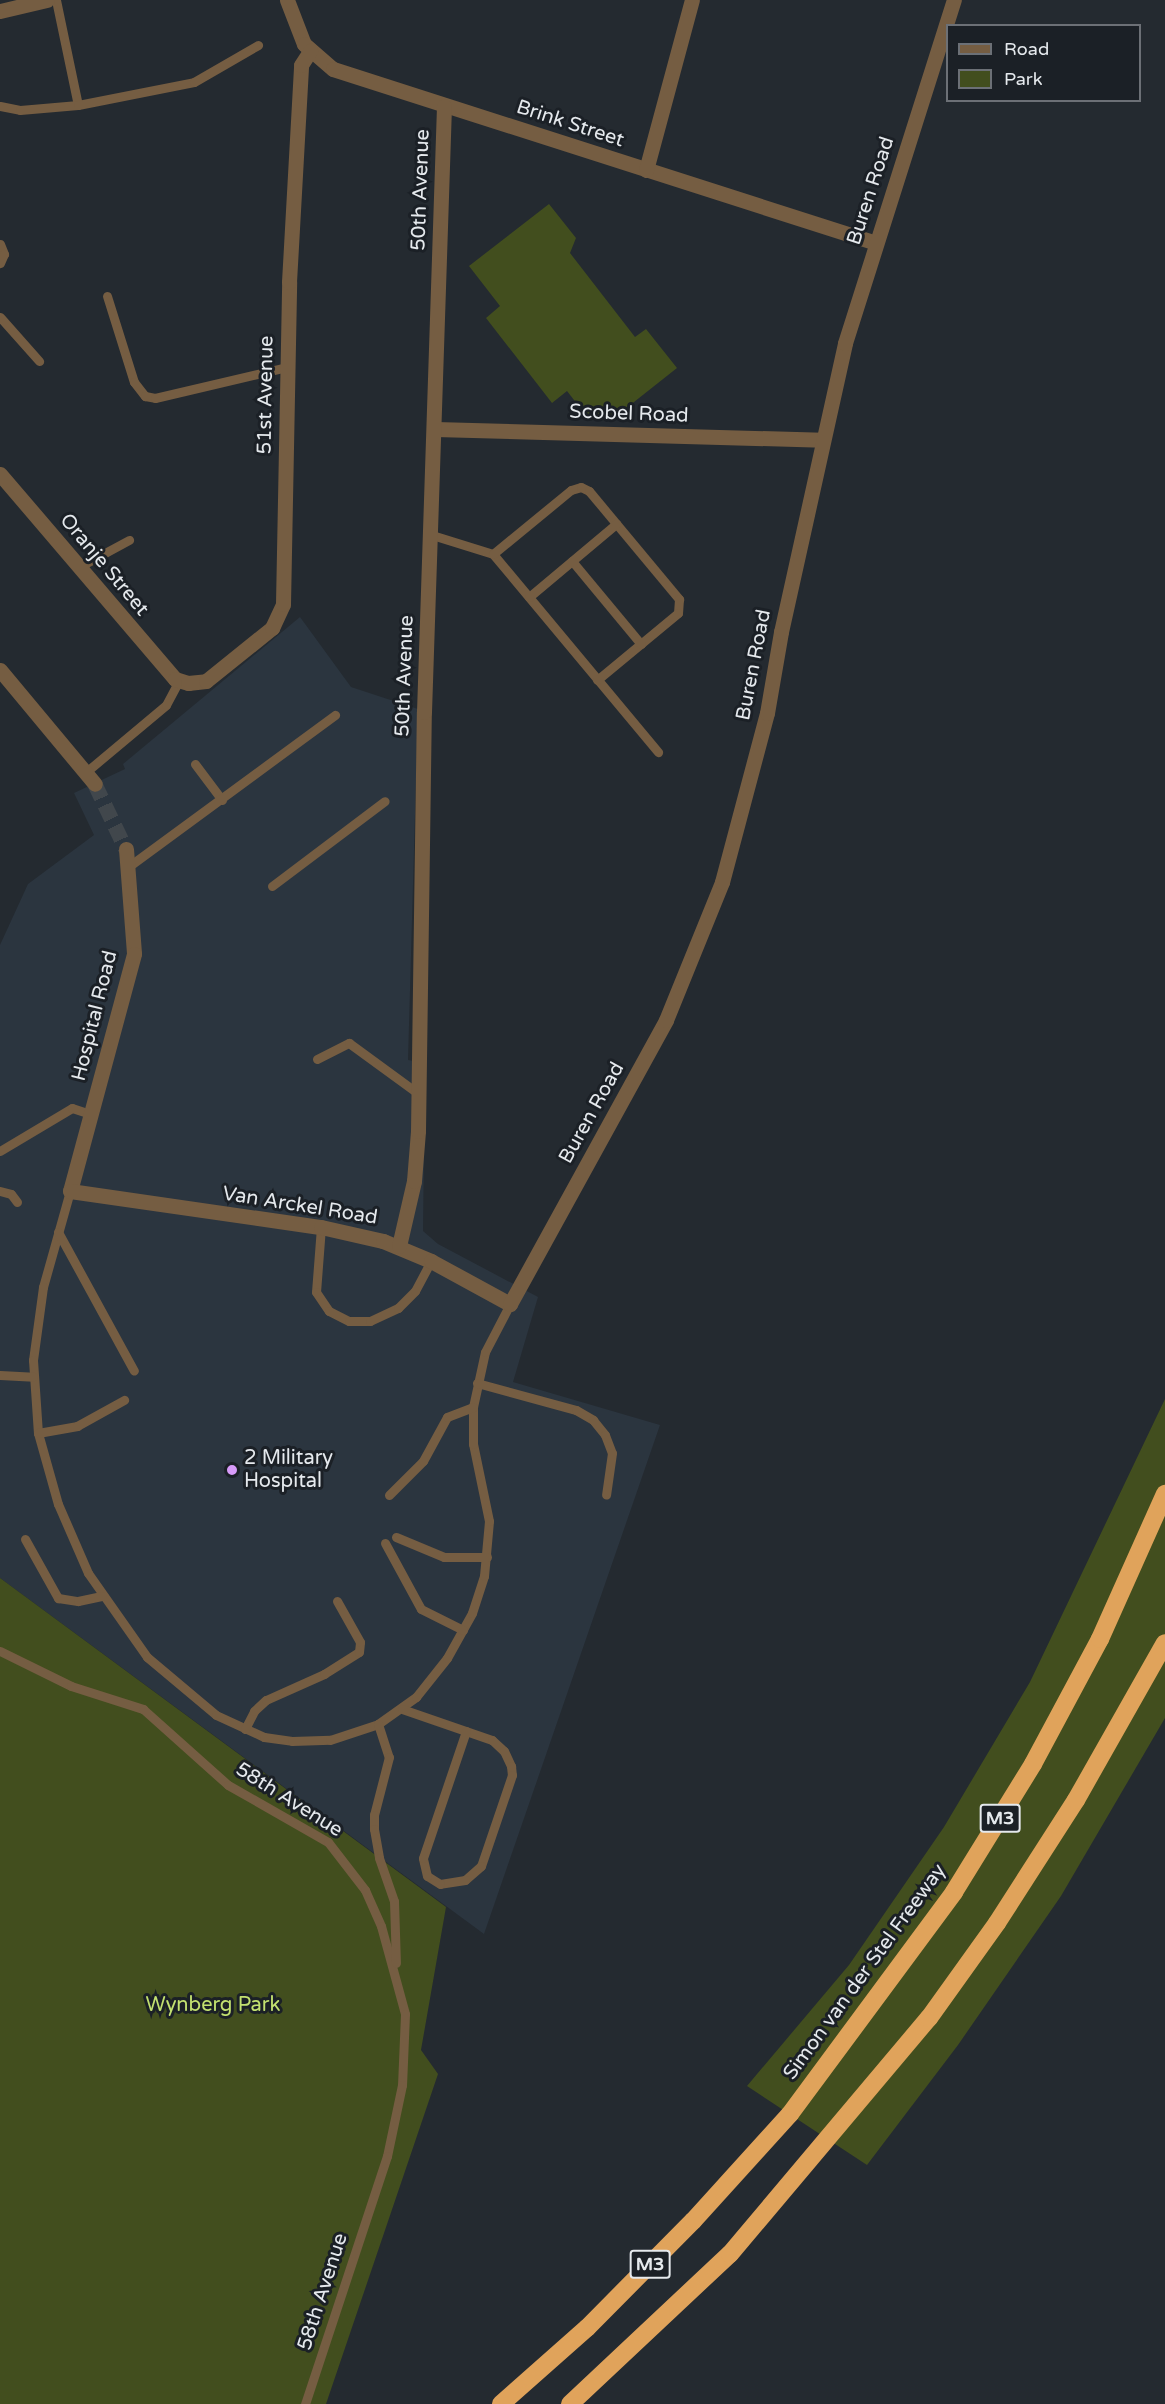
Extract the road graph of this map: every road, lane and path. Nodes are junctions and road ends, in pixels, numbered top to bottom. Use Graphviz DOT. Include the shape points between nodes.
graph roads {
  1 [pos="47,0"];
  2 [pos="56,0"];
  3 [pos="287,0"];
  4 [pos="692,0"];
  5 [pos="954,0"];
  6 [pos="0,11"];
  7 [pos="946,24"];
  8 [pos="946,25"];
  9 [pos="258,45"];
  10 [pos="310,51"];
  11 [pos="78,105"];
  12 [pos="0,106"];
  13 [pos="444,106"];
  14 [pos="646,170"];
  15 [pos="876,243"];
  16 [pos="0,244"];
  17 [pos="0,263"];
  18 [pos="107,296"];
  19 [pos="0,317"];
  20 [pos="39,361"];
  21 [pos="287,367"];
  22 [pos="435,429"];
  23 [pos="822,440"];
  24 [pos="0,474"];
  25 [pos="616,524"];
  26 [pos="432,535"];
  27 [pos="129,540"];
  28 [pos="494,554"];
  29 [pos="572,561"];
  30 [pos="79,567"];
  31 [pos="529,597"];
  32 [pos="641,644"];
  33 [pos="0,670"];
  34 [pos="597,680"];
  35 [pos="179,681"];
  36 [pos="335,715"];
  37 [pos="658,752"];
  38 [pos="195,764"];
  39 [pos="91,778"];
  40 [pos="222,800"];
  41 [pos="385,801"];
  42 [pos="126,849"];
  43 [pos="128,867"];
  44 [pos="272,886"];
  45 [pos="317,1059"];
  46 [pos="420,1095"];
  47 [pos="92,1114"];
  48 [pos="0,1151"];
  49 [pos="0,1191"];
  50 [pos="70,1191"];
  51 [pos="17,1202"];
  52 [pos="321,1227"];
  53 [pos="58,1232"];
  54 [pos="399,1246"];
  55 [pos="431,1261"];
  56 [pos="510,1304"];
  57 [pos="134,1371"];
  58 [pos="0,1375"];
  59 [pos="33,1377"];
  60 [pos="477,1383"];
  61 [pos="124,1400"];
  62 [pos="473,1407"];
  63 [pos="38,1433"];
  64 [pos="1165,1494"];
  65 [pos="388,1495"];
  66 [pos="606,1495"];
  67 [pos="396,1537"];
  68 [pos="25,1539"];
  69 [pos="385,1543"];
  70 [pos="487,1557"];
  71 [pos="101,1596"];
  72 [pos="338,1601"];
  73 [pos="463,1630"];
  74 [pos="1165,1643"];
  75 [pos="0,1651"];
  76 [pos="402,1709"];
  77 [pos="378,1724"];
  78 [pos="245,1729"];
  79 [pos="466,1731"];
  80 [pos="396,1971"];
  81 [pos="305,2404"];
  82 [pos="501,2404"];
  83 [pos="570,2404"];
  1 -- 6 [label="street"];
  2 -- 11 [label="lane"];
  3 -- 10 [label="street, Brink Street" via="299,36"];
  4 -- 14 [label="street"];
  5 -- 7 [label="street, Buren Road"];
  8 -- 15 [label="street, Buren Road"];
  9 -- 11 [label="lane" via="194,82"];
  10 -- 13 [label="street, Brink Street" via="333,69"];
  10 -- 21 [label="street, 51st Avenue" via="301,65"];
  11 -- 12 [label="lane" via="20,110"];
  13 -- 14 [label="street, Brink Street"];
  13 -- 22 [label="street, 50th Avenue"];
  14 -- 15 [label="street, Brink Street"];
  15 -- 23 [label="street, Buren Road" via="844,343"];
  16 -- 17 [label="lane" via="4,254"];
  18 -- 21 [label="lane" via="134,382 145,396 155,398"];
  19 -- 20 [label="lane"];
  21 -- 35 [label="street, 51st Avenue" via="281,612 272,628 214,676 198,683"];
  22 -- 23 [label="street, Scobel Road"];
  22 -- 26 [label="street, 50th Avenue"];
  23 -- 56 [label="street, Buren Road" via="768,713 722,882 666,1020"];
  24 -- 30 [label="street, Oranje Street"];
  25 -- 28 [label="lane" via="589,491 576,487"];
  25 -- 29 [label="lane"];
  25 -- 32 [label="lane" via="681,603 678,613"];
  26 -- 28 [label="lane"];
  26 -- 46 [label="street, 50th Avenue" via="423,712"];
  27 -- 30 [label="lane"];
  28 -- 31 [label="lane"];
  29 -- 31 [label="lane"];
  29 -- 32 [label="lane"];
  30 -- 35 [label="street, Oranje Street" via="168,674"];
  31 -- 34 [label="lane"];
  32 -- 34 [label="lane"];
  33 -- 39 [label="street"];
  34 -- 37 [label="lane"];
  35 -- 39 [label="lane" via="166,705"];
  36 -- 40 [label="lane"];
  38 -- 40 [label="lane"];
  40 -- 43 [label="lane"];
  41 -- 44 [label="lane"];
  42 -- 43 [label="street, Hospital Road"];
  43 -- 47 [label="street, Hospital Road" via="134,954"];
  45 -- 46 [label="lane" via="349,1043"];
  46 -- 54 [label="street, 50th Avenue" via="414,1181"];
  47 -- 48 [label="lane" via="72,1108"];
  47 -- 50 [label="street, Hospital Road"];
  49 -- 51 [label="lane"];
  50 -- 52 [label="street, Van Arckel Road"];
  50 -- 53 [label="lane"];
  52 -- 54 [label="street, Van Arckel Road"];
  52 -- 55 [label="lane" via="316,1292 329,1311 349,1321 370,1321 399,1308 415,1291"];
  53 -- 57 [label="lane"];
  53 -- 59 [label="lane" via="43,1287"];
  54 -- 55 [label="street, Van Arckel Road"];
  55 -- 56 [label="street, Van Arckel Road"];
  56 -- 60 [label="lane" via="485,1353"];
  58 -- 59 [label="lane"];
  59 -- 63 [label="lane"];
  60 -- 62 [label="lane"];
  60 -- 66 [label="lane" via="576,1410 593,1420 612,1453"];
  61 -- 63 [label="lane" via="77,1426"];
  62 -- 65 [label="lane" via="447,1417 423,1461"];
  62 -- 70 [label="lane" via="473,1444 489,1521"];
  63 -- 71 [label="lane" via="58,1504"];
  64 -- 82 [label="highway, Simon van der Stel Freeway / M3" via="1095,1650 1033,1764 954,1892 790,2114 693,2221 587,2328"];
  67 -- 70 [label="lane" via="437,1555"];
  68 -- 71 [label="lane" via="58,1598 78,1601"];
  69 -- 73 [label="lane" via="421,1609"];
  70 -- 73 [label="lane" via="479,1594"];
  71 -- 78 [label="lane" via="147,1657 173,1682 216,1715"];
  72 -- 78 [label="lane" via="360,1642 359,1652 306,1683 266,1700 254,1711"];
  73 -- 76 [label="lane" via="428,1684"];
  74 -- 83 [label="highway, M3" via="1076,1800 997,1923 929,2018 730,2254"];
  75 -- 80 [label="lane, 58th Avenue" via="71,1686 143,1709 228,1785 328,1842 365,1890"];
  76 -- 77 [label="lane"];
  76 -- 79 [label="lane"];
  77 -- 78 [label="lane" via="350,1736 310,1741 264,1737"];
  77 -- 80 [label="lane" via="389,1749 374,1829 394,1901"];
  79 -- 79 [label="lane" via="498,1745 508,1757 512,1774 481,1866 465,1880 440,1884 427,1876 423,1858"];
  80 -- 81 [label="lane, 58th Avenue" via="405,2014 406,2051 398,2105 387,2156"];
}
